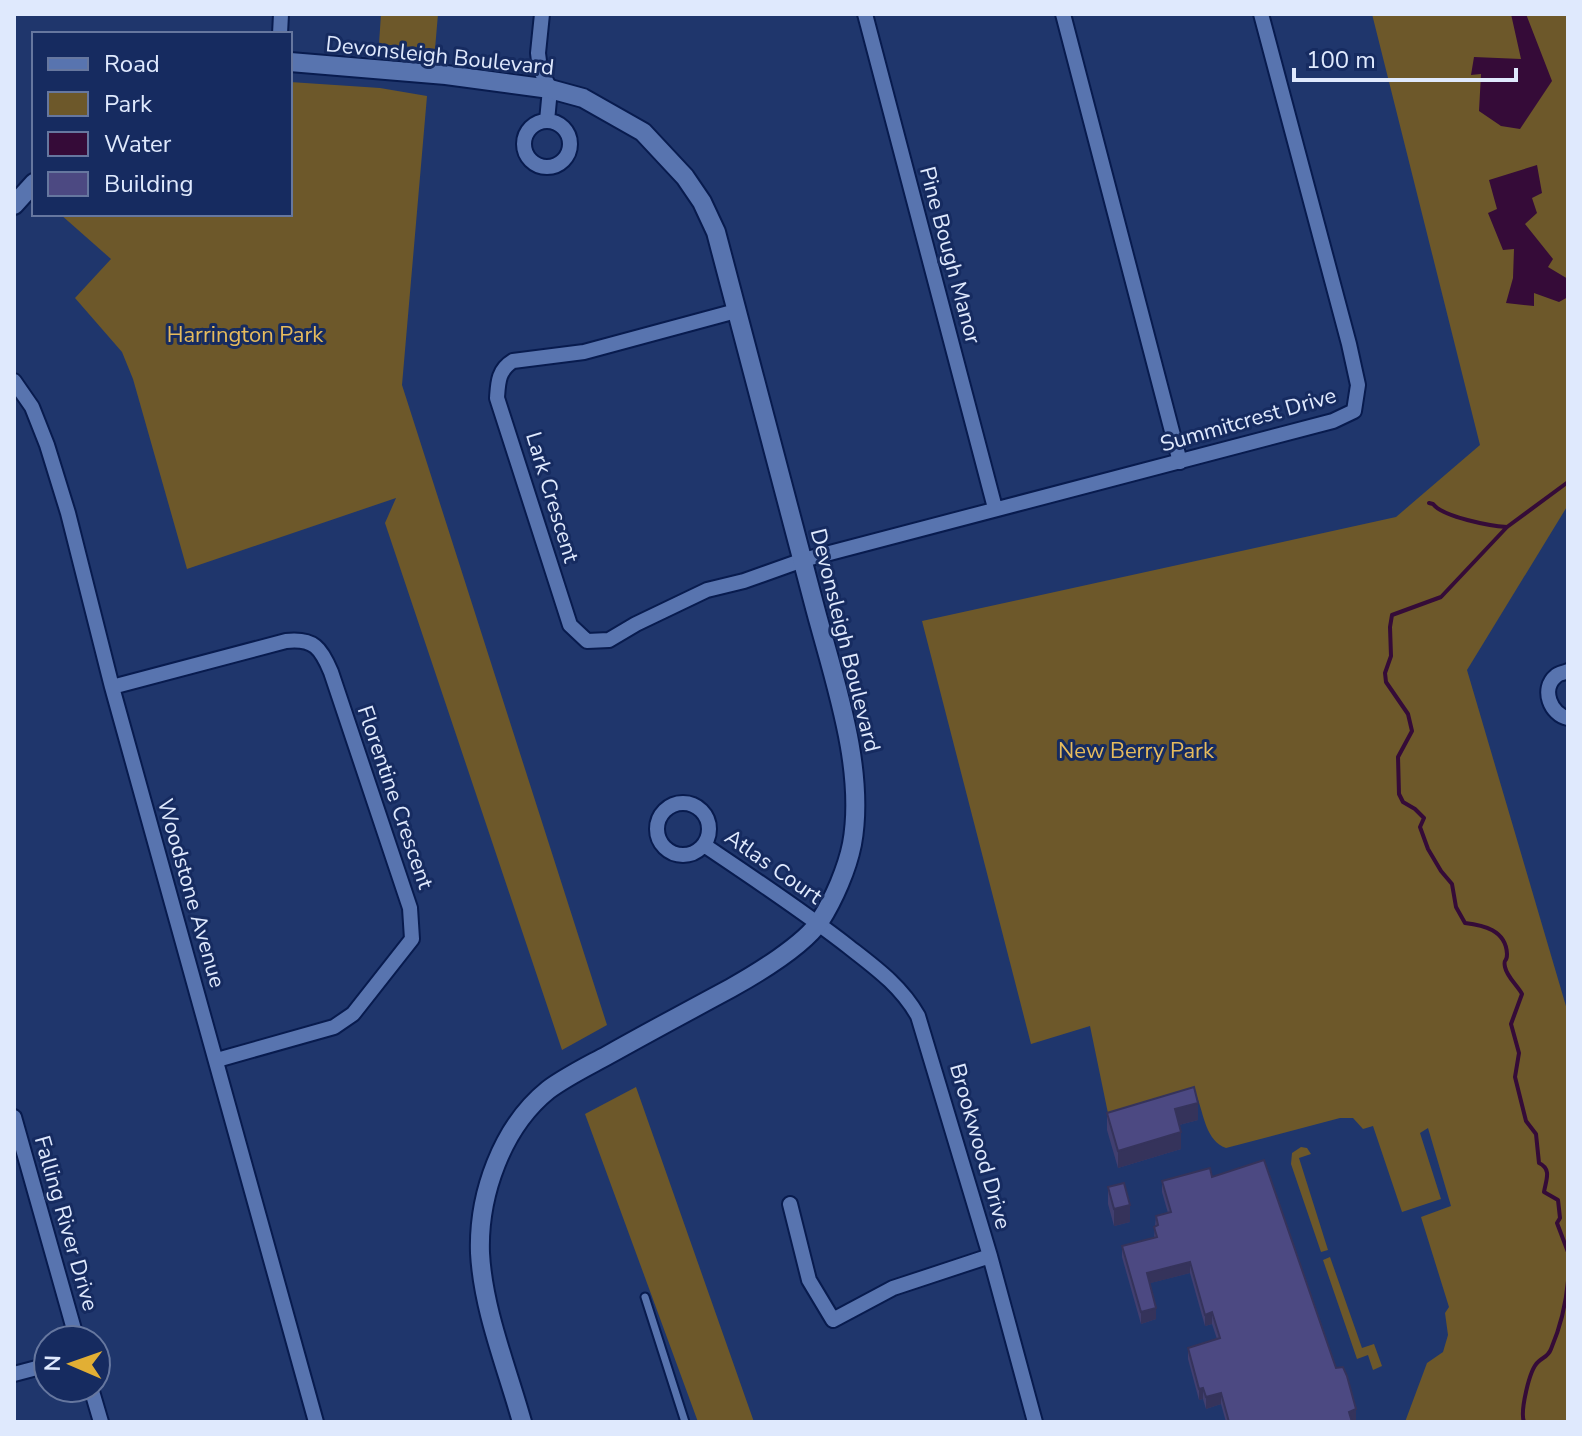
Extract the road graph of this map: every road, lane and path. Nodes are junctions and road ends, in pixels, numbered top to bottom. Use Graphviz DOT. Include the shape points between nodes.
graph roads {
  1 [pos="542,14"];
  2 [pos="865,14"];
  3 [pos="1063,14"];
  4 [pos="1261,14"];
  5 [pos="292,62"];
  6 [pos="550,89"];
  7 [pos="547,121"];
  8 [pos="32,185"];
  9 [pos="15,203"];
  10 [pos="736,311"];
  11 [pos="14,381"];
  12 [pos="1180,462"];
  13 [pos="995,508"];
  14 [pos="803,560"];
  15 [pos="1568,671"];
  16 [pos="112,687"];
  17 [pos="1568,718"];
  18 [pos="704,845"];
  19 [pos="819,924"];
  20 [pos="217,1060"];
  21 [pos="14,1117"];
  22 [pos="21,1173"];
  23 [pos="790,1204"];
  24 [pos="990,1256"];
  25 [pos="645,1297"];
  26 [pos="72,1324"];
  27 [pos="316,1422"];
  28 [pos="522,1422"];
  29 [pos="685,1422"];
  30 [pos="1035,1422"];
  1 -- 6 [label="street" via="538,53"];
  2 -- 13 [label="street, Pine Bough Manor"];
  3 -- 12 [label="street"];
  4 -- 12 [label="street, Summitcrest Drive" via="1349,344 1357,400 1354,411 1333,421"];
  5 -- 6 [label="street, Devonsleigh Boulevard"];
  6 -- 7 [label="street"];
  6 -- 10 [label="street, Devonsleigh Boulevard" via="583,98 643,132 685,177 716,232"];
  8 -- 9 [label="street"];
  10 -- 14 [label="street, Devonsleigh Boulevard"];
  10 -- 14 [label="street, Lark Crescent" via="584,352 513,361 498,378 497,398 570,625 587,641 609,640 707,590"];
  11 -- 16 [label="street, Woodstone Avenue" via="32,407 47,445"];
  12 -- 13 [label="street, Summitcrest Drive"];
  13 -- 14 [label="street, Summitcrest Drive"];
  14 -- 19 [label="street, Devonsleigh Boulevard" via="845,727 855,802 852,847"];
  15 -- 17 [label="street" via="1555,676 1548,688 1550,705"];
  16 -- 20 [label="street, Woodstone Avenue"];
  16 -- 20 [label="street, Florentine Crescent" via="286,641 315,645 331,672 410,908 412,939 353,1014 334,1027"];
  18 -- 19 [label="street, Atlas Court"];
  19 -- 24 [label="street, Brookwood Drive" via="906,995 918,1016"];
  19 -- 28 [label="street, Devonsleigh Boulevard" via="753,976 547,1091 504,1147 482,1213 480,1253"];
  20 -- 27 [label="street, Woodstone Avenue"];
  21 -- 22 [label="street, Falling River Drive"];
  22 -- 26 [label="street, Falling River Drive"];
  23 -- 24 [label="street" via="809,1280 833,1320 893,1288"];
  24 -- 30 [label="street, Brookwood Drive"];
  25 -- 29 [label="lane"];
}
